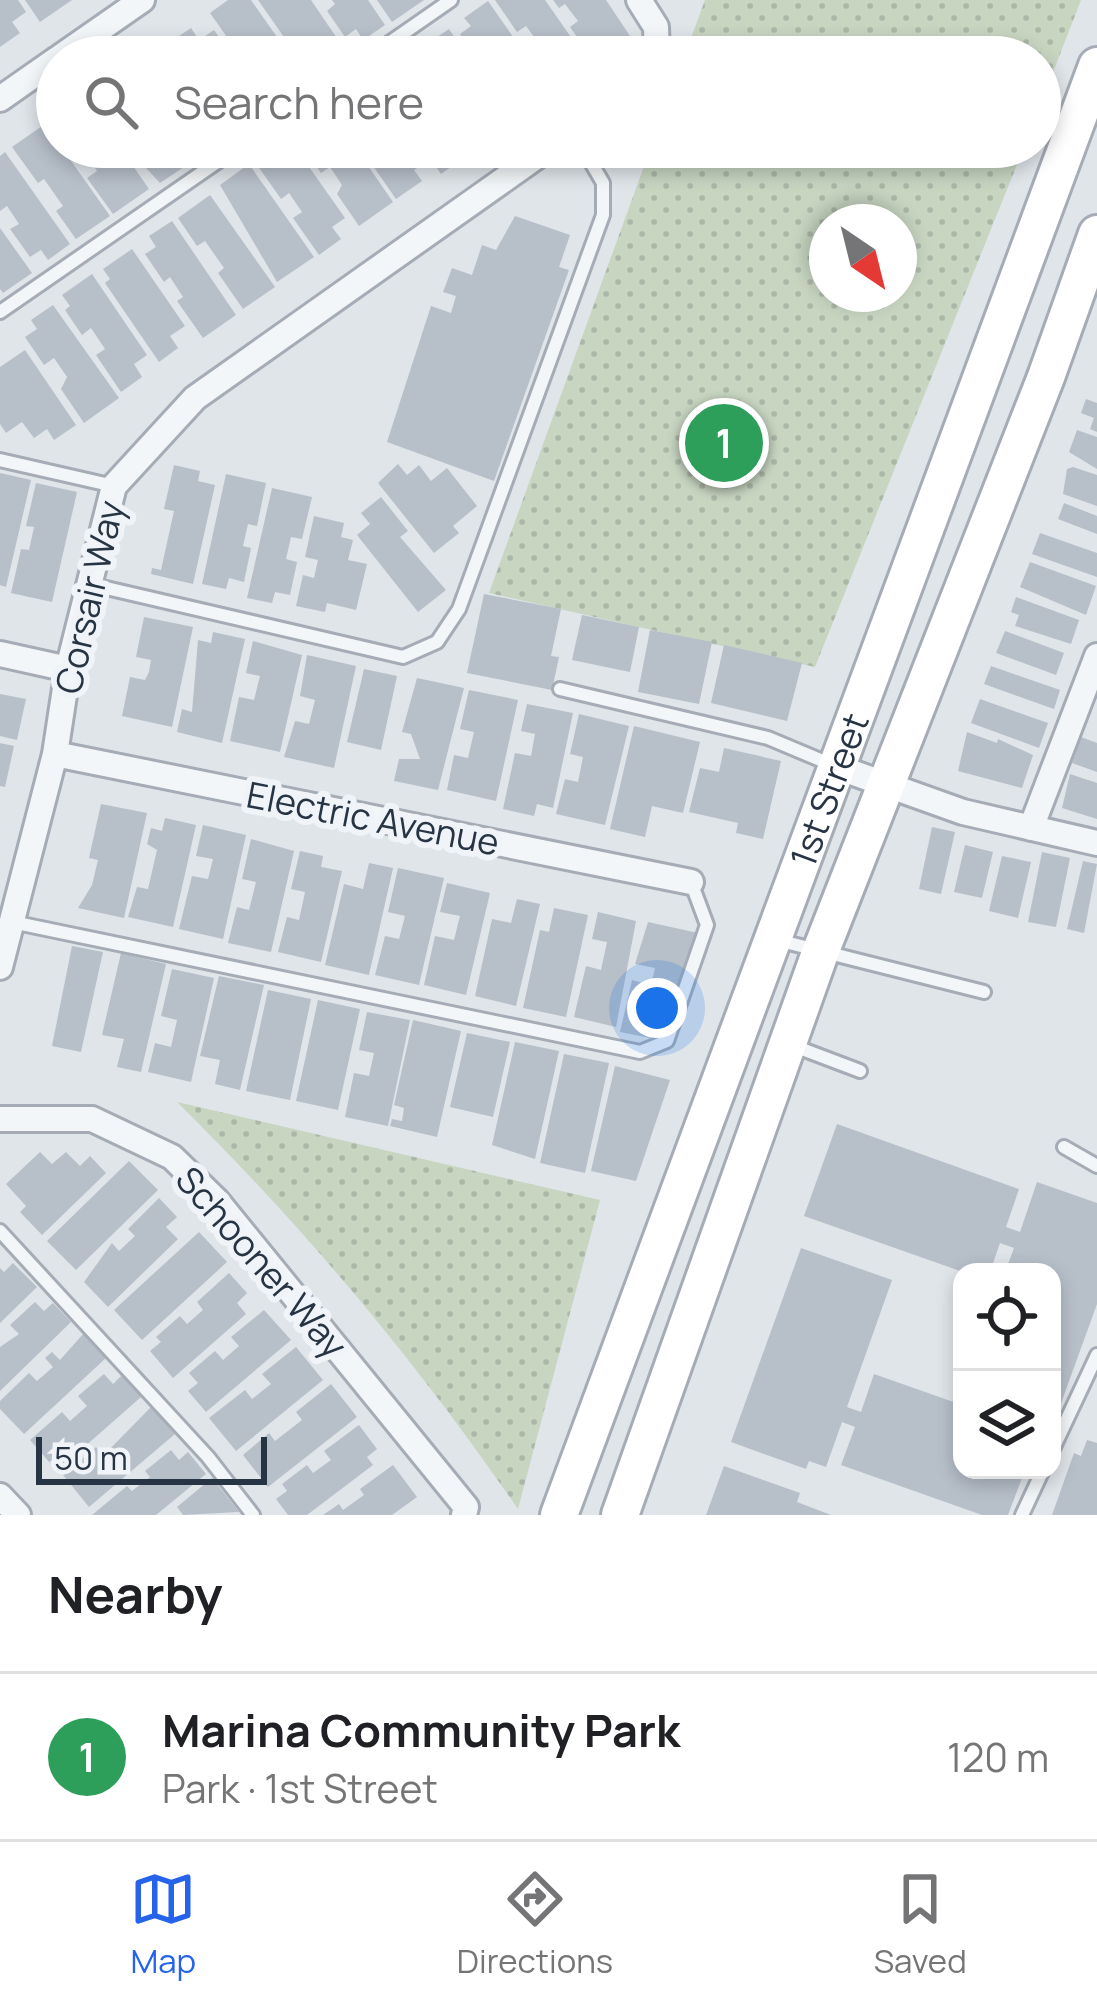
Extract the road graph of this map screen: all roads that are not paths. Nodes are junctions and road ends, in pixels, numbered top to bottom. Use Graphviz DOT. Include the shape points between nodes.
graph roads {
  1 [pos="142,0"];
  2 [pos="451,0"];
  3 [pos="639,0"];
  4 [pos="90,36"];
  5 [pos="399,36"];
  6 [pos="653,36"];
  7 [pos="1097,66"];
  8 [pos="36,74"];
  9 [pos="0,99"];
  10 [pos="1061,163"];
  11 [pos="208,168"];
  12 [pos="520,168"];
  13 [pos="594,168"];
  14 [pos="1059,168"];
  15 [pos="1097,234"];
  16 [pos="0,312"];
  17 [pos="0,460"];
  18 [pos="114,486"];
  19 [pos="88,584"];
  20 [pos="0,654"];
  21 [pos="1097,656"];
  22 [pos="68,669"];
  23 [pos="560,689"];
  24 [pos="56,754"];
  25 [pos="837,767"];
  26 [pos="887,785"];
  27 [pos="1031,828"];
  28 [pos="1097,843"];
  29 [pos="691,883"];
  30 [pos="12,922"];
  31 [pos="770,938"];
  32 [pos="820,953"];
  33 [pos="0,967"];
  34 [pos="984,992"];
  35 [pos="788,1043"];
  36 [pos="860,1071"];
  37 [pos="0,1119"];
  38 [pos="1064,1147"];
  39 [pos="1097,1166"];
  40 [pos="0,1231"];
  41 [pos="1097,1355"];
  42 [pos="1061,1432"];
  43 [pos="1039,1479"];
  44 [pos="0,1496"];
  45 [pos="465,1511"];
  46 [pos="18,1515"];
  47 [pos="253,1515"];
  48 [pos="559,1515"];
  49 [pos="620,1515"];
  50 [pos="1022,1515"];
  1 -- 4 [label="street"];
  2 -- 5 [label="lane"];
  3 -- 6 [label="street"];
  7 -- 10 [label="main road, 1st Street"];
  8 -- 9 [label="street"];
  11 -- 16 [label="lane"];
  12 -- 18 [label="street, Corsair Way" via="195,398"];
  13 -- 19 [label="lane" via="603,215 459,609 437,642 403,657"];
  14 -- 25 [label="main road, 1st Street"];
  15 -- 26 [label="main road, 1st Street"];
  17 -- 18 [label="lane"];
  18 -- 19 [label="street, Corsair Way"];
  19 -- 22 [label="street, Corsair Way"];
  20 -- 22 [label="street"];
  21 -- 27 [label="street"];
  22 -- 24 [label="street, Corsair Way"];
  23 -- 25 [label="lane" via="768,737"];
  24 -- 29 [label="street, Electric Avenue"];
  24 -- 30 [label="street, Corsair Way"];
  25 -- 26 [label="street"];
  25 -- 31 [label="main road, 1st Street"];
  26 -- 27 [label="street"];
  26 -- 32 [label="main road, 1st Street"];
  27 -- 28 [label="street"];
  29 -- 30 [label="lane" via="706,925 668,1041 640,1052"];
  30 -- 33 [label="street, Corsair Way"];
  31 -- 32 [label="lane"];
  31 -- 48 [label="main road, 1st Street"];
  32 -- 34 [label="lane"];
  32 -- 35 [label="main road, 1st Street"];
  35 -- 36 [label="lane"];
  35 -- 49 [label="main road, 1st Street"];
  37 -- 45 [label="street, Schooner Way" via="92,1119 172,1157 217,1201"];
  38 -- 39 [label="lane"];
  40 -- 47 [label="lane"];
  41 -- 42 [label="lane"];
  43 -- 50 [label="lane"];
  44 -- 46 [label="street"];
}
